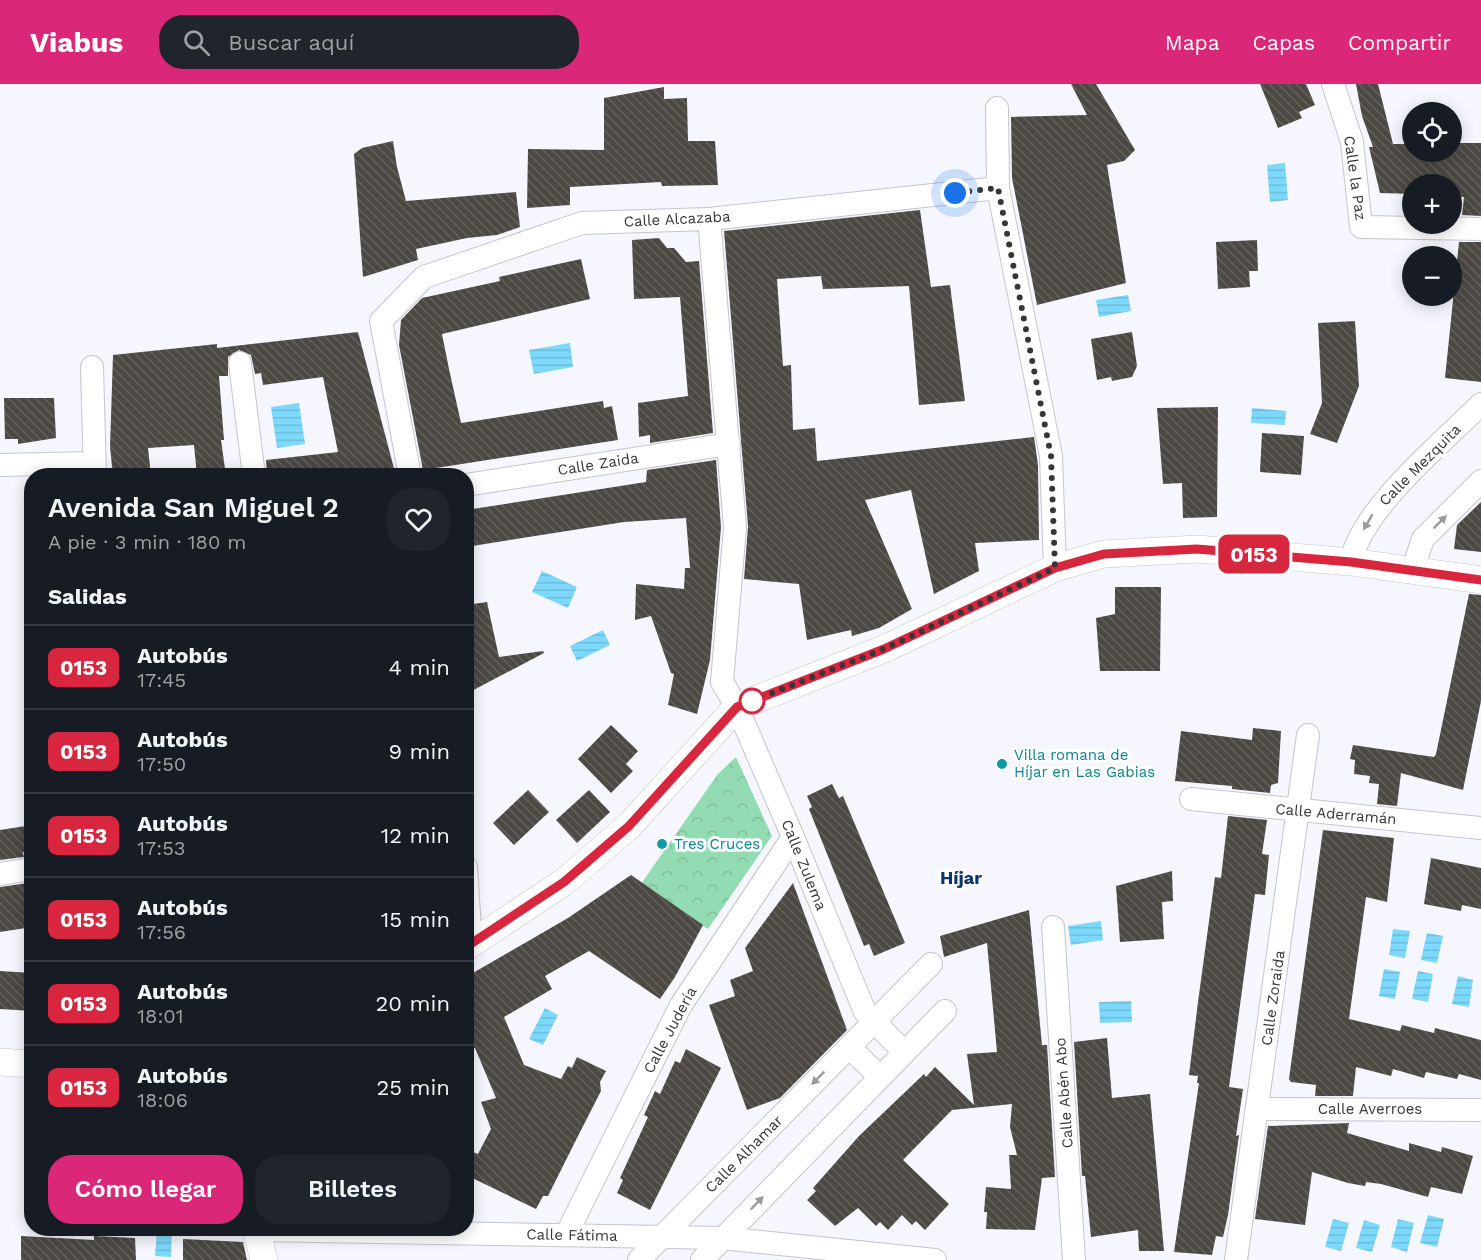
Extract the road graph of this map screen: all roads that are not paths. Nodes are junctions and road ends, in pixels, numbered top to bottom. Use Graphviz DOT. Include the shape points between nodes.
graph roads {
  1 [pos="1333,84"];
  2 [pos="997,108"];
  3 [pos="998,188"];
  4 [pos="709,219"];
  5 [pos="1481,230"];
  6 [pos="240,363"];
  7 [pos="92,367"];
  8 [pos="1481,404"];
  9 [pos="729,444"];
  10 [pos="0,465"];
  11 [pos="70,468"];
  12 [pos="94,468"];
  13 [pos="253,468"];
  14 [pos="409,468"];
  15 [pos="1481,481"];
  16 [pos="474,484"];
  17 [pos="1351,562"];
  18 [pos="1055,568"];
  19 [pos="1412,571"];
  20 [pos="1481,580"];
  21 [pos="737,707"];
  22 [pos="1308,735"];
  23 [pos="1191,799"];
  24 [pos="1299,812"];
  25 [pos="1481,828"];
  26 [pos="793,837"];
  27 [pos="24,870"];
  28 [pos="0,874"];
  29 [pos="1053,927"];
  30 [pos="474,943"];
  31 [pos="931,964"];
  32 [pos="945,1011"];
  33 [pos="874,1022"];
  34 [pos="849,1047"];
  35 [pos="903,1051"];
  36 [pos="0,1062"];
  37 [pos="24,1064"];
  38 [pos="879,1077"];
  39 [pos="1258,1109"];
  40 [pos="1481,1110"];
  41 [pos="474,1233"];
  42 [pos="566,1235"];
  43 [pos="259,1236"];
  44 [pos="663,1236"];
  45 [pos="722,1239"];
  46 [pos="887,1258"];
  47 [pos="264,1260"];
  48 [pos="639,1260"];
  49 [pos="702,1260"];
  50 [pos="934,1260"];
  51 [pos="1074,1260"];
  52 [pos="1236,1260"];
  1 -- 5 [label="street, Calle la Paz" via="1352,142 1361,227"];
  2 -- 3 [label="street"];
  3 -- 4 [label="street, Calle Alcazaba"];
  3 -- 18 [label="street" via="1051,456"];
  4 -- 9 [label="street, Calle Zulema"];
  4 -- 14 [label="street, Calle Alcazaba" via="582,224 424,277 381,321"];
  6 -- 13 [label="street"];
  7 -- 12 [label="street"];
  8 -- 17 [label="street, Calle Mezquita, one-way" via="1375,511 1354,546"];
  9 -- 16 [label="street, Calle Zaida"];
  9 -- 21 [label="street, Calle Zulema" via="735,527 722,682"];
  10 -- 11 [label="street"];
  19 -- 15 [label="street, one-way" via="1423,539"];
  17 -- 18 [label="street" via="1197,549 1104,554"];
  17 -- 19 [label="street"];
  18 -- 21 [label="street" via="884,649"];
  19 -- 20 [label="street"];
  21 -- 26 [label="street, Calle Zulema"];
  21 -- 30 [label="street" via="629,826 564,882"];
  22 -- 24 [label="street, Calle Zoraida"];
  23 -- 24 [label="street, Calle Aderramán"];
  24 -- 25 [label="street, Calle Aderramán"];
  24 -- 39 [label="street, Calle Zoraida"];
  26 -- 33 [label="street, Calle Zulema" via="865,1012"];
  26 -- 42 [label="street, Calle Judería" via="681,1005"];
  27 -- 28 [label="street"];
  29 -- 51 [label="street, Calle Abén Abo"];
  31 -- 33 [label="street, Calle Alhamar"];
  32 -- 35 [label="street"];
  33 -- 34 [label="street, Calle Alhamar"];
  33 -- 35 [label="street"];
  34 -- 38 [label="street"];
  34 -- 44 [label="street, Calle Alhamar, one-way"];
  35 -- 38 [label="street"];
  36 -- 37 [label="street"];
  45 -- 38 [label="street, one-way"];
  39 -- 40 [label="street, Calle Averroes"];
  39 -- 52 [label="street, Calle Zoraida"];
  41 -- 42 [label="street, Calle Fátima"];
  42 -- 44 [label="street, Calle Fátima"];
  43 -- 47 [label="street"];
  44 -- 45 [label="street, Calle Fátima"];
  44 -- 48 [label="street, Calle Alhamar"];
  45 -- 46 [label="street, Calle Fátima"];
  45 -- 49 [label="street"];
  46 -- 50 [label="street, Calle Fátima"];
}
